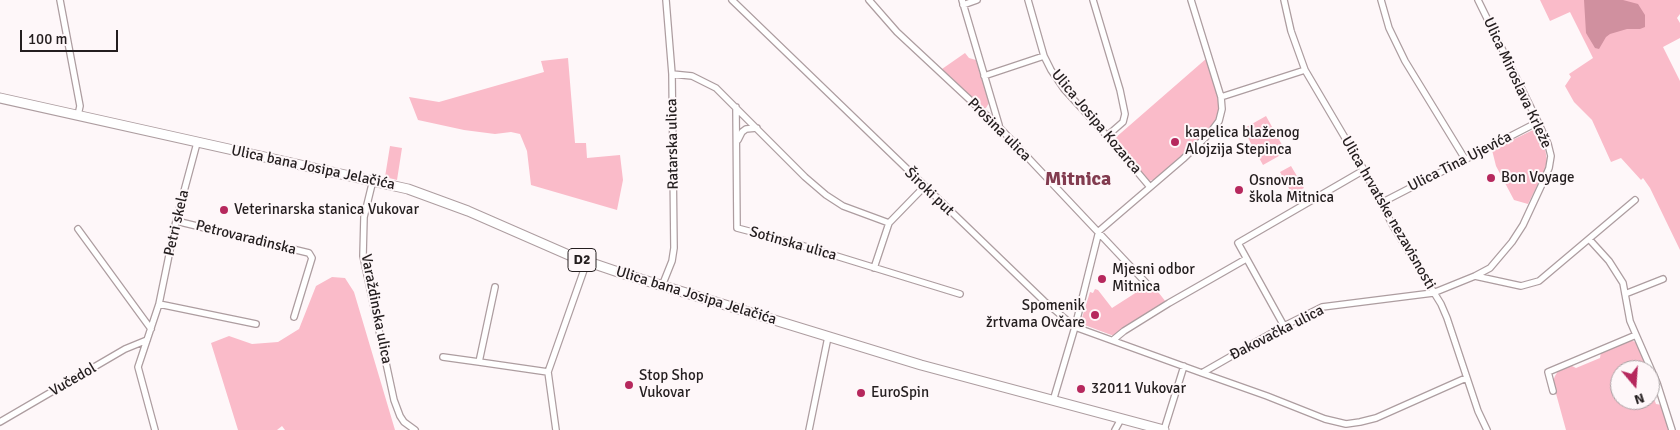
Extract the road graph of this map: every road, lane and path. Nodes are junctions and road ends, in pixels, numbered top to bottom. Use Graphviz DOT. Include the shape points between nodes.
graph roads {
  1 [pos="60,0"];
  2 [pos="666,0"];
  3 [pos="732,0"];
  4 [pos="869,0"];
  5 [pos="977,0"];
  6 [pos="1028,0"];
  7 [pos="1094,0"];
  8 [pos="1191,0"];
  9 [pos="1284,0"];
  10 [pos="1381,0"];
  11 [pos="1478,0"];
  12 [pos="963,2"];
  13 [pos="1044,56"];
  14 [pos="1305,70"];
  15 [pos="672,74"];
  16 [pos="984,76"];
  17 [pos="1220,97"];
  18 [pos="0,98"];
  19 [pos="736,107"];
  20 [pos="78,115"];
  21 [pos="1538,122"];
  22 [pos="999,127"];
  23 [pos="757,128"];
  24 [pos="1107,136"];
  25 [pos="197,142"];
  26 [pos="737,142"];
  27 [pos="1465,160"];
  28 [pos="1364,170"];
  29 [pos="373,180"];
  30 [pos="924,187"];
  31 [pos="1150,187"];
  32 [pos="1635,200"];
  33 [pos="1381,203"];
  34 [pos="176,221"];
  35 [pos="889,223"];
  36 [pos="78,229"];
  37 [pos="1099,231"];
  38 [pos="1590,239"];
  39 [pos="1246,259"];
  40 [pos="589,262"];
  41 [pos="874,268"];
  42 [pos="1475,276"];
  43 [pos="1663,279"];
  44 [pos="1148,285"];
  45 [pos="662,286"];
  46 [pos="495,287"];
  47 [pos="1433,293"];
  48 [pos="960,294"];
  49 [pos="1626,294"];
  50 [pos="159,304"];
  51 [pos="294,317"];
  52 [pos="256,324"];
  53 [pos="1284,326"];
  54 [pos="1075,327"];
  55 [pos="151,330"];
  56 [pos="1636,335"];
  57 [pos="828,336"];
  58 [pos="147,340"];
  59 [pos="1113,340"];
  60 [pos="443,357"];
  61 [pos="479,362"];
  62 [pos="1184,366"];
  63 [pos="548,372"];
  64 [pos="1202,373"];
  65 [pos="1466,378"];
  66 [pos="1553,391"];
  67 [pos="1053,401"];
  68 [pos="1121,419"];
  69 [pos="0,422"];
  70 [pos="155,430"];
  71 [pos="415,430"];
  72 [pos="556,430"];
  73 [pos="809,430"];
  74 [pos="1115,430"];
  75 [pos="1164,430"];
  76 [pos="1486,430"];
  77 [pos="1672,430"];
  1 -- 20 [label="street" via="80,106"];
  2 -- 15 [label="street, Ratarska ulica"];
  3 -- 30 [label="street, Široki put"];
  4 -- 22 [label="street, Prosina ulica" via="897,32"];
  5 -- 12 [label="street"];
  6 -- 13 [label="street, Ulica Josipa Kozarca"];
  7 -- 24 [label="street" via="1126,114 1123,122"];
  8 -- 17 [label="street"];
  9 -- 14 [label="street, Ulica hrvatske nezavisnosti"];
  10 -- 27 [label="street" via="1389,28 1405,62"];
  11 -- 21 [label="street, Ulica Miroslava Krleže"];
  12 -- 16 [label="street"];
  13 -- 16 [label="street, Ulica Josipa Kozarca"];
  13 -- 24 [label="street, Ulica Josipa Kozarca" via="1064,89"];
  14 -- 17 [label="street"];
  14 -- 28 [label="street, Ulica hrvatske nezavisnosti"];
  15 -- 19 [label="street" via="703,81 716,88"];
  15 -- 45 [label="street, Ratarska ulica" via="674,248"];
  16 -- 22 [label="street"];
  17 -- 31 [label="street" via="1221,114 1216,126"];
  18 -- 20 [label="main road, Ulica bana Josipa Jelačića / D2"];
  19 -- 23 [label="street"];
  19 -- 26 [label="street, Sotinska ulica"];
  20 -- 25 [label="main road, Ulica bana Josipa Jelačića / D2"];
  21 -- 27 [label="street, Ulica Tina Ujevića"];
  21 -- 42 [label="street, Ulica Miroslava Krleže" via="1551,156 1549,168 1512,242 1490,268"];
  22 -- 37 [label="street, Prosina ulica"];
  23 -- 26 [label="street" via="746,129"];
  23 -- 35 [label="street" via="805,177 833,200"];
  24 -- 31 [label="street, Ulica Josipa Kozarca"];
  25 -- 29 [label="main road, Ulica bana Josipa Jelačića / D2"];
  25 -- 34 [label="street, Petri skela"];
  26 -- 41 [label="street, Sotinska ulica" via="737,228"];
  27 -- 33 [label="street, Ulica Tina Ujevića"];
  28 -- 33 [label="street, Ulica hrvatske nezavisnosti"];
  28 -- 39 [label="street" via="1238,243"];
  29 -- 40 [label="main road, Ulica bana Josipa Jelačića / D2" via="447,202"];
  29 -- 71 [label="street, Varaždinska ulica" via="364,217 363,256 394,400 404,422"];
  30 -- 35 [label="street"];
  30 -- 54 [label="street, Široki put"];
  31 -- 37 [label="street"];
  32 -- 38 [label="street"];
  33 -- 47 [label="street, Ulica hrvatske nezavisnosti"];
  34 -- 50 [label="street, Petri skela"];
  34 -- 51 [label="street, Petrovaradinska" via="309,253 312,258"];
  35 -- 41 [label="street"];
  36 -- 55 [label="street"];
  37 -- 44 [label="street, Prosina ulica"];
  37 -- 54 [label="street"];
  38 -- 42 [label="street" via="1539,281 1521,286"];
  38 -- 49 [label="street" via="1609,261"];
  39 -- 53 [label="street"];
  39 -- 59 [label="street"];
  40 -- 45 [label="main road, Ulica bana Josipa Jelačića / D2"];
  40 -- 63 [label="street" via="584,268"];
  41 -- 48 [label="street, Sotinska ulica"];
  42 -- 47 [label="street, Ulica Miroslava Krleže"];
  43 -- 49 [label="street"];
  45 -- 57 [label="main road, Ulica bana Josipa Jelačića / D2"];
  46 -- 61 [label="street"];
  47 -- 53 [label="street, Đakovačka ulica" via="1322,307"];
  47 -- 65 [label="street, Ulica hrvatske nezavisnosti" via="1447,318"];
  49 -- 56 [label="street" via="1630,321"];
  50 -- 52 [label="street"];
  50 -- 55 [label="street, Petri skela"];
  53 -- 64 [label="street, Đakovačka ulica"];
  54 -- 59 [label="street"];
  54 -- 67 [label="street"];
  55 -- 58 [label="street, Petri skela"];
  56 -- 66 [label="street" via="1548,372"];
  56 -- 77 [label="street" via="1660,390"];
  57 -- 67 [label="main road, Ulica bana Josipa Jelačića / D2"];
  57 -- 73 [label="street"];
  58 -- 69 [label="street, Vučedol" via="125,349"];
  58 -- 70 [label="street, Petri skela" via="138,367"];
  59 -- 62 [label="street"];
  60 -- 61 [label="street"];
  61 -- 63 [label="street"];
  62 -- 64 [label="street"];
  62 -- 75 [label="street"];
  63 -- 72 [label="street"];
  64 -- 65 [label="street" via="1346,424 1376,418"];
  65 -- 76 [label="street, Ulica hrvatske nezavisnosti"];
  67 -- 68 [label="main road, Ulica bana Josipa Jelačića / D2"];
  68 -- 74 [label="street"];
  68 -- 75 [label="main road, Ulica bana Josipa Jelačića / D2"];
}
